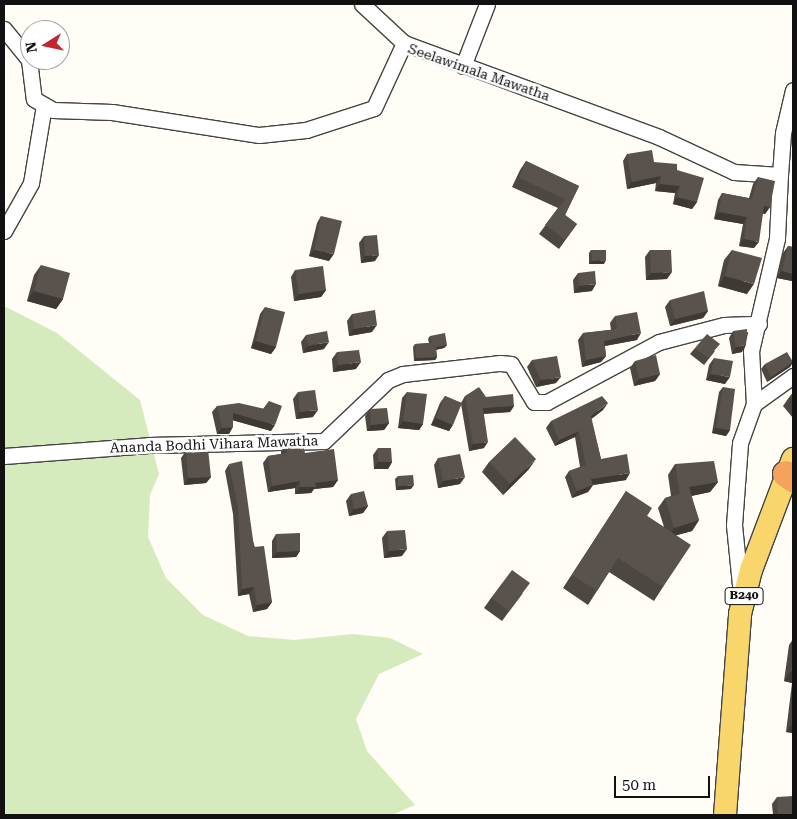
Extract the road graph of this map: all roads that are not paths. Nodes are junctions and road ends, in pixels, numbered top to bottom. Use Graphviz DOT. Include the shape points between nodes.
graph roads {
  1 [pos="362,4"];
  2 [pos="487,4"];
  3 [pos="4,29"];
  4 [pos="404,43"];
  5 [pos="463,66"];
  6 [pos="793,90"];
  7 [pos="39,102"];
  8 [pos="780,176"];
  9 [pos="4,230"];
  10 [pos="759,324"];
  11 [pos="793,376"];
  12 [pos="754,404"];
  13 [pos="4,456"];
  14 [pos="791,471"];
  15 [pos="742,604"];
  16 [pos="724,815"];
  1 -- 4 [label="street"];
  2 -- 5 [label="street"];
  3 -- 7 [label="street" via="29,60"];
  4 -- 5 [label="street, Seelawimala Mawatha"];
  4 -- 7 [label="street, Seelawimala Mawatha" via="374,108 306,130 259,135"];
  5 -- 8 [label="street, Seelawimala Mawatha" via="660,137 734,172"];
  6 -- 8 [label="street" via="783,133"];
  7 -- 9 [label="street" via="31,182"];
  8 -- 10 [label="street" via="777,238"];
  10 -- 12 [label="street" via="751,351"];
  10 -- 13 [label="street, Ananda Bodhi Vihara Mawatha" via="724,324 659,342 547,402 534,402 511,364 403,374 388,380 324,441 149,445"];
  11 -- 12 [label="street"];
  12 -- 15 [label="street" via="740,443 734,525"];
  14 -- 15 [label="main road, B240"];
  15 -- 16 [label="main road, B240" via="729,724"];
}
